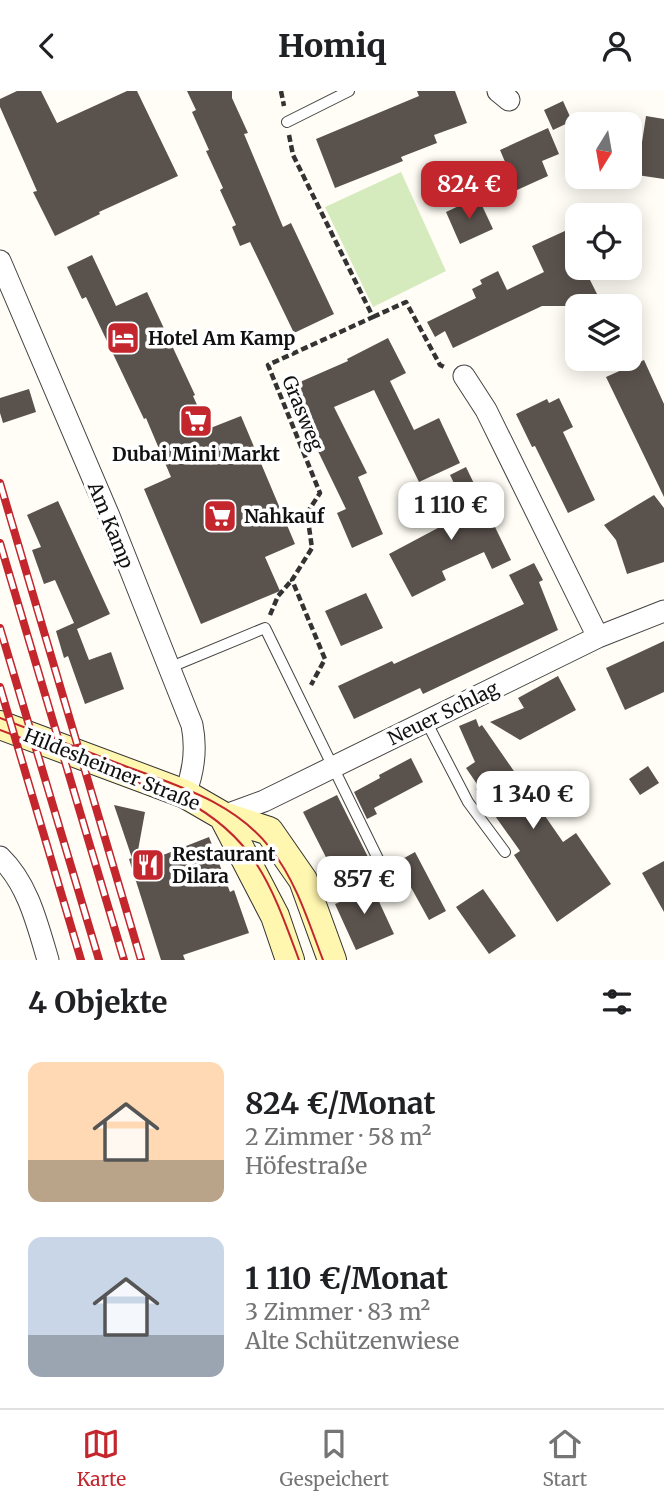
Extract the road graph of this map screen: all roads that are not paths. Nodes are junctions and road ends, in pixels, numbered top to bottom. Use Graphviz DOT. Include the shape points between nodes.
graph roads {
  1 [pos="349,91"];
  2 [pos="287,122"];
  3 [pos="0,261"];
  4 [pos="464,376"];
  5 [pos="664,611"];
  6 [pos="598,637"];
  7 [pos="170,667"];
  8 [pos="426,721"];
  9 [pos="0,725"];
  10 [pos="332,769"];
  11 [pos="185,794"];
  12 [pos="223,816"];
  13 [pos="505,852"];
  14 [pos="0,857"];
  15 [pos="312,902"];
  16 [pos="48,960"];
  17 [pos="290,960"];
  18 [pos="332,960"];
  1 -- 2 [label="lane"];
  3 -- 7 [label="street, Am Kamp"];
  4 -- 6 [label="street" via="486,410"];
  5 -- 6 [label="street, Neuer Schlag"];
  6 -- 8 [label="street, Neuer Schlag"];
  7 -- 10 [label="lane" via="264,628"];
  7 -- 11 [label="street, Am Kamp" via="196,747"];
  8 -- 10 [label="street, Neuer Schlag"];
  8 -- 13 [label="lane" via="468,802"];
  9 -- 11 [label="street, Hildesheimer Straße"];
  10 -- 12 [label="street, Neuer Schlag"];
  10 -- 15 [label="lane" via="381,865"];
  11 -- 12 [label="street, Hildesheimer Straße"];
  12 -- 15 [label="street, Hildesheimer Straße" via="269,831 303,880"];
  12 -- 17 [label="street, Hildesheimer Straße" via="275,916"];
  14 -- 16 [label="street" via="31,904"];
  15 -- 18 [label="street, Hildesheimer Straße"];
}
